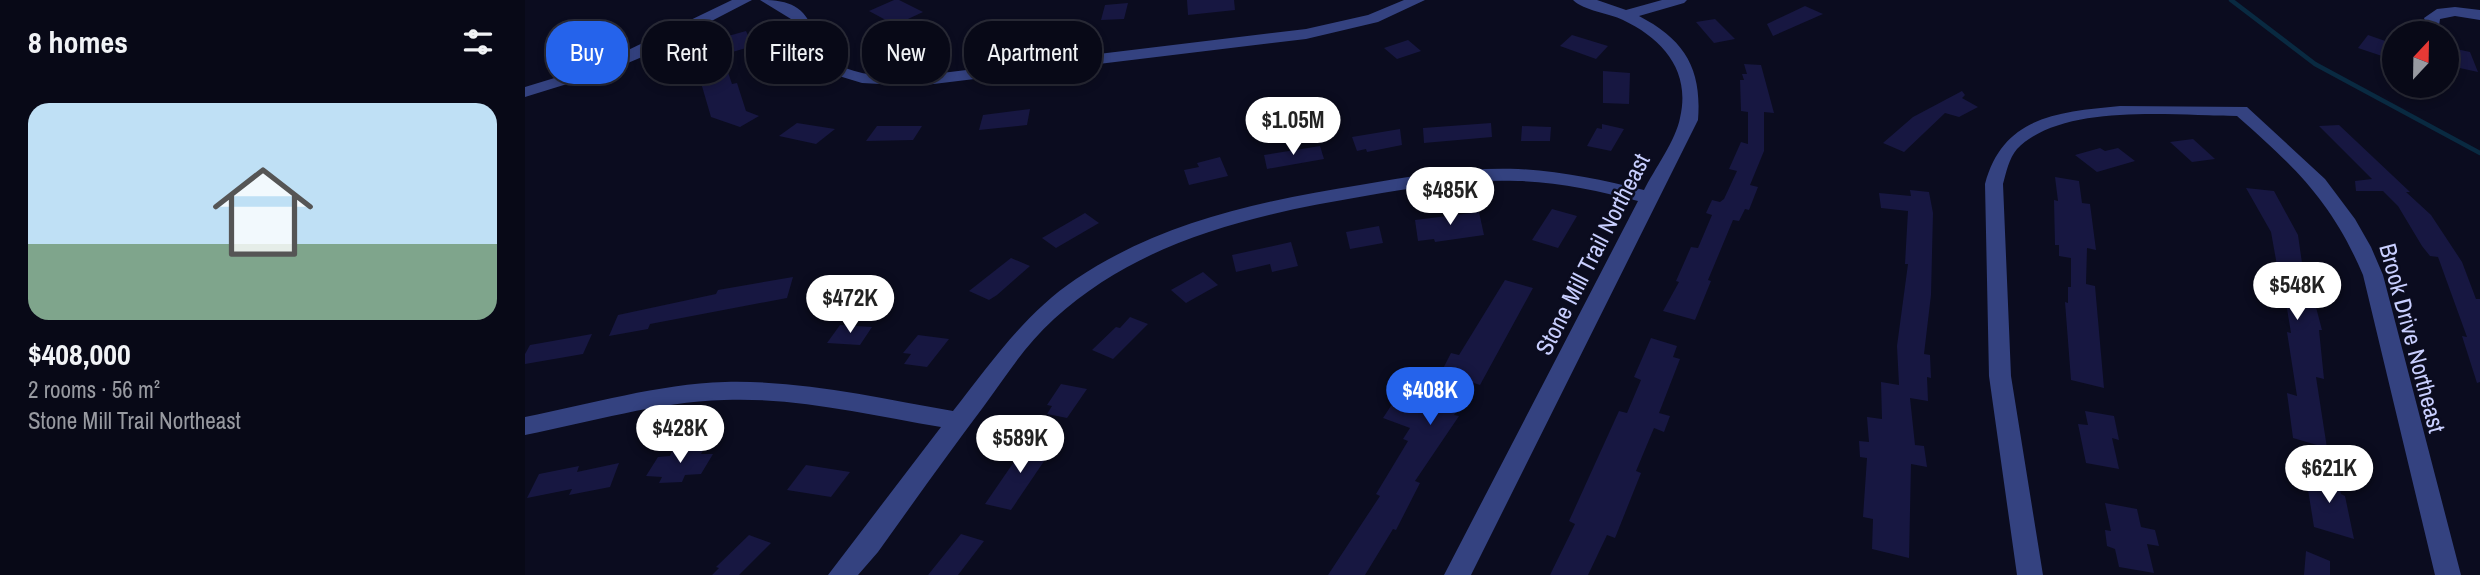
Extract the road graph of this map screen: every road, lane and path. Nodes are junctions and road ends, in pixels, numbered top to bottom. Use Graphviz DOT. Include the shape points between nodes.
graph roads {
  1 [pos="744,0"];
  2 [pos="768,0"];
  3 [pos="1417,0"];
  4 [pos="1581,0"];
  5 [pos="1679,0"];
  6 [pos="1626,15"];
  7 [pos="2480,15"];
  8 [pos="2433,21"];
  9 [pos="525,92"];
  10 [pos="1650,198"];
  11 [pos="959,421"];
  12 [pos="525,426"];
  13 [pos="841,575"];
  14 [pos="1457,575"];
  15 [pos="2029,575"];
  16 [pos="2448,575"];
  1 -- 9 [label="street" via="625,59"];
  2 -- 3 [label="street" via="796,13 814,51 832,67 870,79 917,81 1317,32 1373,19"];
  4 -- 6 [label="street, Stone Mill Trail Northeast"];
  5 -- 6 [label="street"];
  6 -- 10 [label="street, Stone Mill Trail Northeast" via="1673,46 1686,63 1692,82 1689,120"];
  7 -- 8 [label="street" via="2443,11"];
  10 -- 11 [label="street" via="1564,179 1476,175 1415,181 1230,215 1152,244 1075,290 1020,340"];
  10 -- 14 [label="street, Stone Mill Trail Northeast"];
  11 -- 12 [label="street" via="781,393 724,391"];
  11 -- 13 [label="street" via="870,544"];
  15 -- 16 [label="street, Brook Drive Northeast" via="2000,376 1994,184 2001,159 2028,132 2072,116 2241,111 2313,174 2341,208 2361,244 2373,275"];
}
